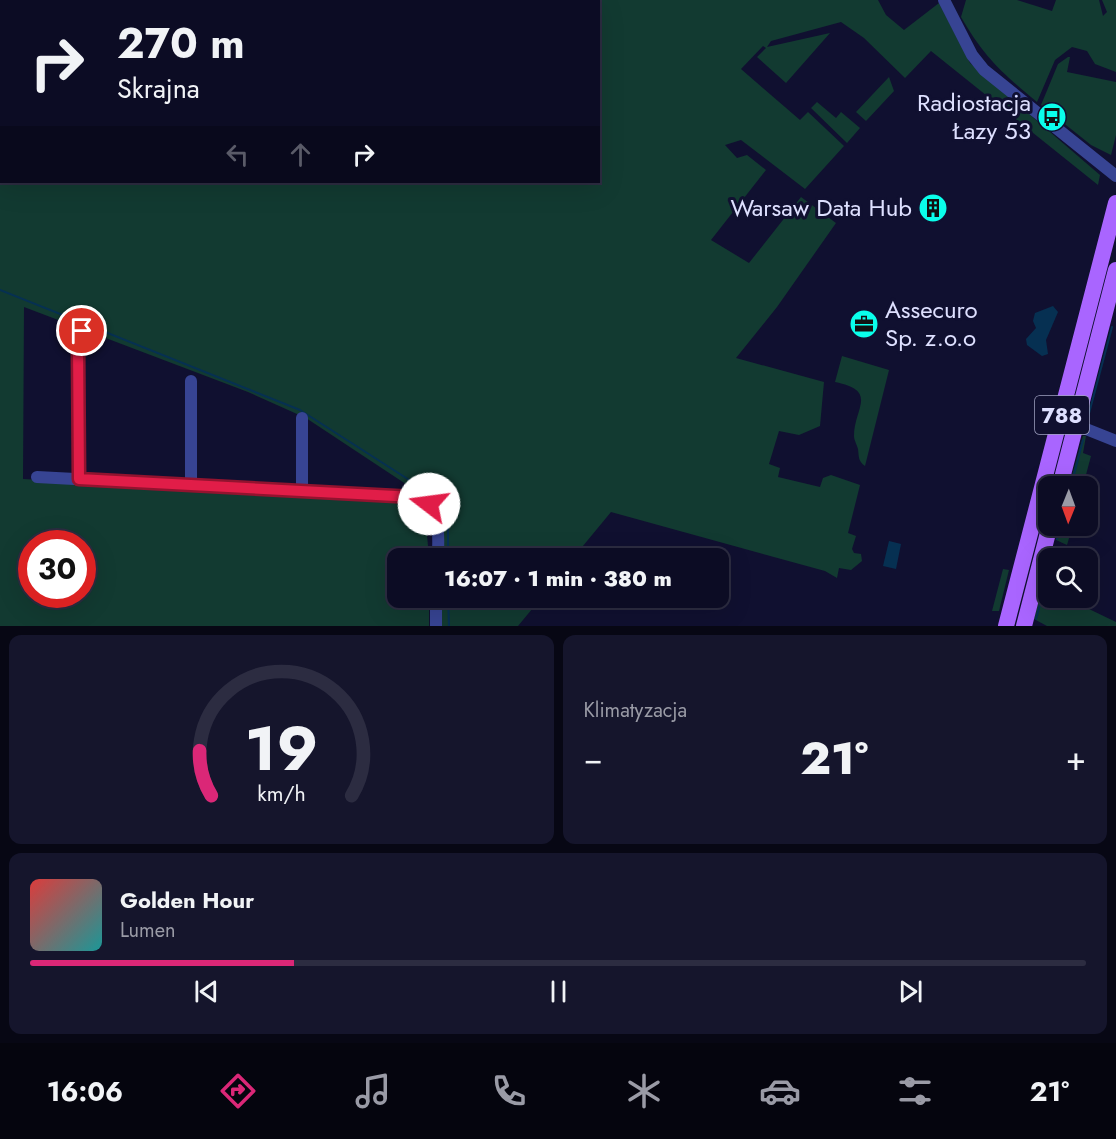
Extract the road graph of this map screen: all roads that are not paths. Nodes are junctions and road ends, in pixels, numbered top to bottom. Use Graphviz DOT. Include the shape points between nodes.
graph roads {
  1 [pos="944,0"];
  2 [pos="1116,176"];
  3 [pos="1116,203"];
  4 [pos="1116,270"];
  5 [pos="82,331"];
  6 [pos="191,381"];
  7 [pos="302,418"];
  8 [pos="1076,425"];
  9 [pos="1116,441"];
  10 [pos="1063,476"];
  11 [pos="37,477"];
  12 [pos="79,479"];
  13 [pos="191,484"];
  14 [pos="302,491"];
  15 [pos="1047,536"];
  16 [pos="438,548"];
  17 [pos="436,608"];
  18 [pos="436,626"];
  19 [pos="1006,626"];
  20 [pos="1024,626"];
  1 -- 2 [label="street" via="984,70"];
  3 -- 19 [label="main road, 788"];
  4 -- 8 [label="main road, 788"];
  5 -- 12 [label="street" via="78,344"];
  6 -- 13 [label="street"];
  7 -- 14 [label="street"];
  8 -- 9 [label="street"];
  8 -- 10 [label="main road, 788"];
  11 -- 12 [label="street"];
  12 -- 13 [label="street"];
  13 -- 14 [label="street"];
  14 -- 16 [label="street" via="423,500 437,516"];
  15 -- 20 [label="main road"];
  17 -- 18 [label="street"];
}
